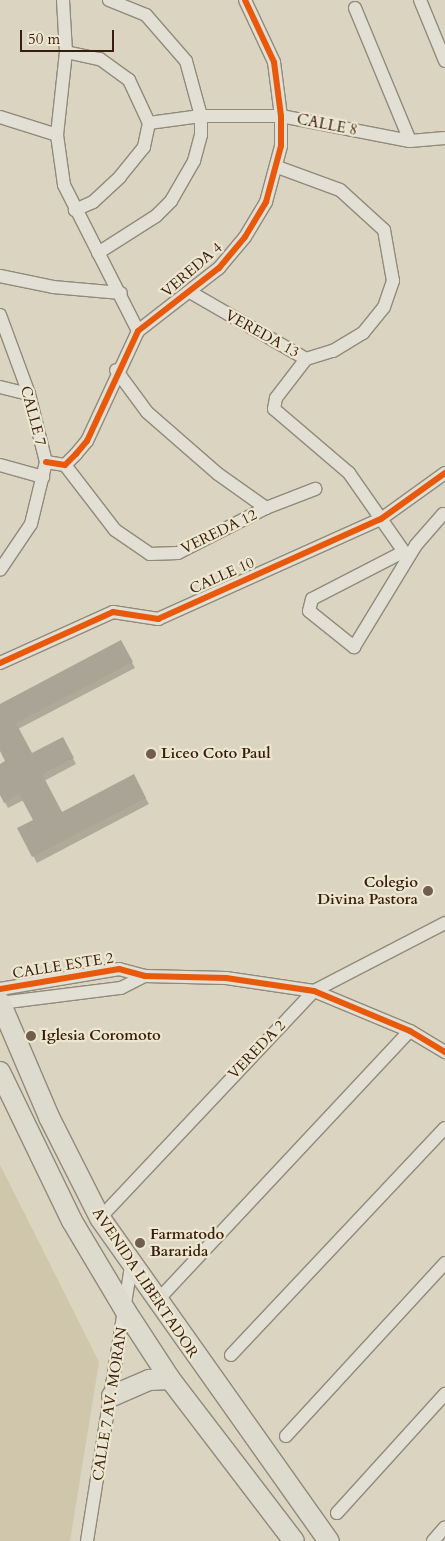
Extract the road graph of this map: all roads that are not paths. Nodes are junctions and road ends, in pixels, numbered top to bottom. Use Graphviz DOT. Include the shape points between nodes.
graph roads {
  1 [pos="63,0"];
  2 [pos="109,0"];
  3 [pos="245,0"];
  4 [pos="420,0"];
  5 [pos="355,8"];
  6 [pos="66,52"];
  7 [pos="445,61"];
  8 [pos="202,116"];
  9 [pos="281,116"];
  10 [pos="0,117"];
  11 [pos="149,123"];
  12 [pos="57,135"];
  13 [pos="445,138"];
  14 [pos="410,141"];
  15 [pos="277,167"];
  16 [pos="75,210"];
  17 [pos="98,252"];
  18 [pos="0,276"];
  19 [pos="190,292"];
  20 [pos="121,293"];
  21 [pos="0,315"];
  22 [pos="138,331"];
  23 [pos="306,359"];
  24 [pos="116,370"];
  25 [pos="0,387"];
  26 [pos="28,394"];
  27 [pos="46,462"];
  28 [pos="0,465"];
  29 [pos="65,465"];
  30 [pos="445,474"];
  31 [pos="43,477"];
  32 [pos="315,489"];
  33 [pos="266,508"];
  34 [pos="443,514"];
  35 [pos="380,519"];
  36 [pos="406,555"];
  37 [pos="0,570"];
  38 [pos="0,663"];
  39 [pos="445,923"];
  40 [pos="145,976"];
  41 [pos="0,989"];
  42 [pos="314,991"];
  43 [pos="0,1003"];
  44 [pos="410,1031"];
  45 [pos="445,1052"];
  46 [pos="0,1072"];
  47 [pos="445,1128"];
  48 [pos="100,1218"];
  49 [pos="445,1264"];
  50 [pos="131,1267"];
  51 [pos="156,1302"];
  52 [pos="125,1310"];
  53 [pos="231,1355"];
  54 [pos="170,1379"];
  55 [pos="445,1394"];
  56 [pos="112,1396"];
  57 [pos="286,1436"];
  58 [pos="337,1513"];
  59 [pos="445,1528"];
  60 [pos="87,1541"];
  61 [pos="294,1541"];
  62 [pos="329,1541"];
  63 [pos="432,1541"];
  1 -- 6 [label="street"];
  2 -- 8 [label="street" via="146,15 168,36 186,61"];
  3 -- 9 [label="street, VEREDA 4" via="274,62"];
  4 -- 7 [label="street"];
  5 -- 14 [label="street"];
  6 -- 11 [label="street" via="100,60 129,80"];
  6 -- 12 [label="street"];
  8 -- 9 [label="street, CALLE 8"];
  8 -- 11 [label="street, CALLE 8"];
  8 -- 17 [label="street" via="194,161 171,200 156,216"];
  9 -- 14 [label="street, CALLE 8"];
  9 -- 15 [label="street, VEREDA 4"];
  10 -- 12 [label="street"];
  11 -- 16 [label="street" via="144,147 120,177 93,202"];
  12 -- 16 [label="street" via="64,185"];
  13 -- 14 [label="street, CALLE 8"];
  15 -- 19 [label="street, VEREDA 4" via="266,202 245,237"];
  15 -- 23 [label="street, VEREDA 13" via="309,176 353,200 384,230 392,256 393,282 384,307 363,333 333,351"];
  16 -- 17 [label="street"];
  17 -- 20 [label="street"];
  18 -- 20 [label="street" via="53,287"];
  19 -- 22 [label="street, VEREDA 4"];
  19 -- 23 [label="street, VEREDA 13"];
  20 -- 22 [label="street"];
  21 -- 26 [label="street, CALLE 7"];
  22 -- 24 [label="street, VEREDA 4"];
  23 -- 35 [label="street" via="276,398 274,409 336,460"];
  24 -- 29 [label="street, VEREDA 4" via="87,440"];
  24 -- 33 [label="street, VEREDA 12" via="147,412 218,474"];
  25 -- 26 [label="street"];
  26 -- 27 [label="street, CALLE 7"];
  27 -- 29 [label="street"];
  27 -- 31 [label="street, CALLE 7"];
  28 -- 31 [label="street"];
  29 -- 33 [label="street, VEREDA 12" via="109,523 150,554 178,553"];
  30 -- 35 [label="street, CALLE 10"];
  31 -- 37 [label="street, CALLE 7" via="31,524"];
  32 -- 33 [label="street"];
  34 -- 36 [label="street"];
  35 -- 36 [label="street"];
  35 -- 38 [label="street, CALLE 10" via="158,619 113,612"];
  36 -- 36 [label="street" via="354,647 348,647 309,611 312,599"];
  39 -- 42 [label="street, VEREDA 2"];
  40 -- 41 [label="street, CALLE ESTE 2" via="119,969"];
  40 -- 42 [label="street, CALLE ESTE 2" via="226,978"];
  40 -- 43 [label="street, CALLE ESTE 2" via="121,988"];
  42 -- 44 [label="street, CALLE ESTE 2"];
  42 -- 48 [label="street, VEREDA 2"];
  43 -- 48 [label="main road, AVENIDA LIBERTADOR" via="50,1118"];
  44 -- 45 [label="street, CALLE ESTE 2"];
  44 -- 51 [label="street"];
  46 -- 52 [label="main road, AVENIDA LIBERTADOR" via="68,1213"];
  47 -- 53 [label="street"];
  48 -- 50 [label="main road, AVENIDA LIBERTADOR"];
  49 -- 57 [label="street"];
  50 -- 51 [label="main road, AVENIDA LIBERTADOR"];
  50 -- 52 [label="street, CALLE 7 AV. MORAN"];
  51 -- 62 [label="main road, AVENIDA LIBERTADOR"];
  52 -- 54 [label="main road, AVENIDA LIBERTADOR"];
  52 -- 56 [label="street, CALLE 7 AV. MORAN"];
  54 -- 56 [label="main road" via="149,1380"];
  54 -- 61 [label="main road, AVENIDA LIBERTADOR"];
  55 -- 58 [label="street"];
  56 -- 60 [label="street, CALLE 7 AV. MORAN"];
  59 -- 63 [label="street"];
}
